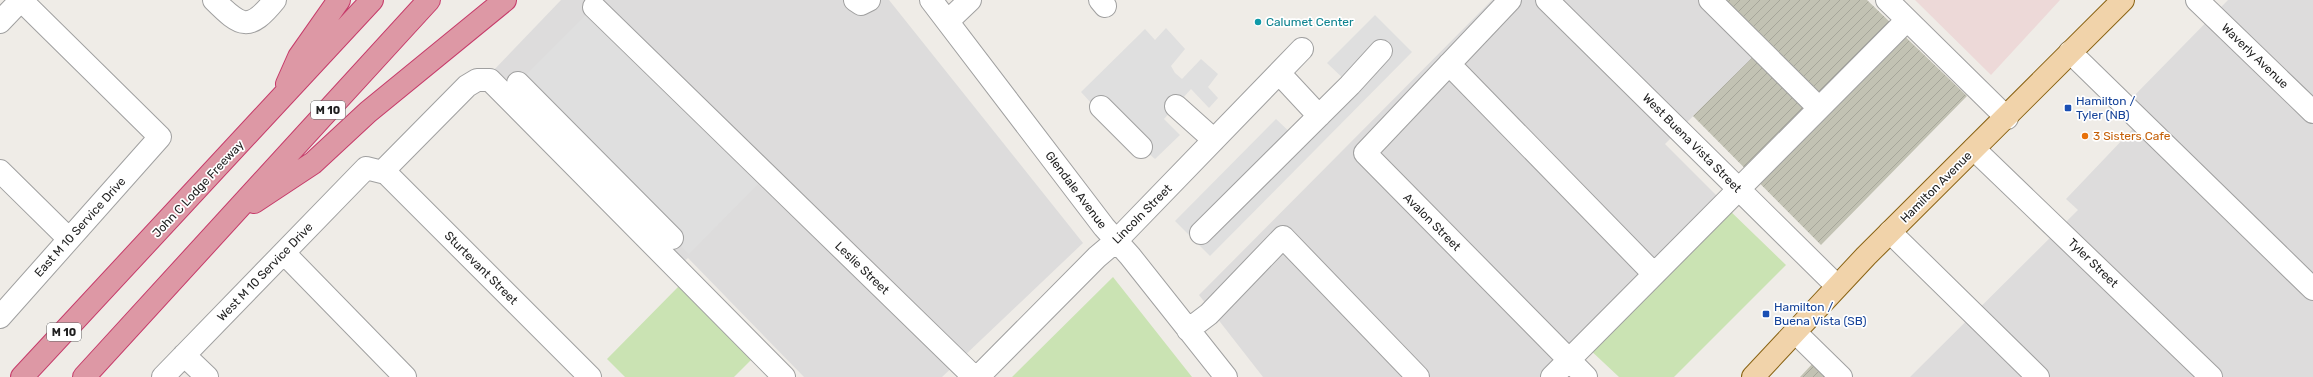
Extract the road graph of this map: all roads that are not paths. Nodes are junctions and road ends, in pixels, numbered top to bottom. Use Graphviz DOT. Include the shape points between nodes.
graph roads {
  1 [pos="214,0"];
  2 [pos="275,0"];
  3 [pos="339,0"];
  4 [pos="372,0"];
  5 [pos="429,0"];
  6 [pos="505,0"];
  7 [pos="855,0"];
  8 [pos="869,0"];
  9 [pos="931,0"];
  10 [pos="970,0"];
  11 [pos="1510,0"];
  12 [pos="1547,0"];
  13 [pos="1710,0"];
  14 [pos="1887,0"];
  15 [pos="2123,0"];
  16 [pos="2197,0"];
  17 [pos="594,7"];
  18 [pos="1907,20"];
  19 [pos="948,21"];
  20 [pos="0,22"];
  21 [pos="1302,49"];
  22 [pos="1381,51"];
  23 [pos="2070,52"];
  24 [pos="1449,64"];
  25 [pos="1278,73"];
  26 [pos="518,83"];
  27 [pos="280,100"];
  28 [pos="1176,106"];
  29 [pos="1101,107"];
  30 [pos="1819,108"];
  31 [pos="2313,112"];
  32 [pos="1319,116"];
  33 [pos="2007,118"];
  34 [pos="1214,140"];
  35 [pos="1141,147"];
  36 [pos="1974,149"];
  37 [pos="374,170"];
  38 [pos="0,171"];
  39 [pos="601,171"];
  40 [pos="1738,188"];
  41 [pos="226,221"];
  42 [pos="1890,232"];
  43 [pos="1201,233"];
  44 [pos="672,238"];
  45 [pos="69,239"];
  46 [pos="1116,242"];
  47 [pos="284,252"];
  48 [pos="1654,274"];
  49 [pos="1837,286"];
  50 [pos="2313,289"];
  51 [pos="0,316"];
  52 [pos="1188,330"];
  53 [pos="1796,333"];
  54 [pos="184,355"];
  55 [pos="1569,360"];
  56 [pos="22,377"];
  57 [pos="84,377"];
  58 [pos="163,377"];
  59 [pos="207,377"];
  60 [pos="405,377"];
  61 [pos="590,377"];
  62 [pos="784,377"];
  63 [pos="974,377"];
  64 [pos="978,377"];
  65 [pos="1226,377"];
  66 [pos="1418,377"];
  67 [pos="1552,377"];
  68 [pos="1586,377"];
  69 [pos="1752,377"];
  70 [pos="1841,377"];
  71 [pos="2038,377"];
  72 [pos="2211,377"];
  1 -- 2 [label="street" via="230,16 245,23 253,22 262,16"];
  3 -- 27 [label="highway" via="299,57"];
  4 -- 27 [label="highway, John C Lodge Freeway / M 10"];
  5 -- 41 [label="highway, M 10"];
  6 -- 41 [label="highway" via="368,112 313,163"];
  7 -- 8 [label="street" via="861,4"];
  9 -- 19 [label="street, Glendale Avenue"];
  10 -- 19 [label="street"];
  11 -- 24 [label="street"];
  12 -- 40 [label="street, West Buena Vista Street"];
  13 -- 30 [label="street"];
  14 -- 18 [label="street"];
  15 -- 23 [label="main road, Hamilton Avenue"];
  16 -- 31 [label="street, Waverly Avenue"];
  17 -- 63 [label="street, Leslie Street"];
  18 -- 30 [label="street"];
  18 -- 33 [label="street"];
  19 -- 46 [label="street, Glendale Avenue"];
  20 -- 45 [label="street, East M 10 Service Drive" via="22,0 160,137"];
  21 -- 25 [label="street, Lincoln Street"];
  22 -- 32 [label="street"];
  23 -- 33 [label="main road, Hamilton Avenue"];
  23 -- 50 [label="street"];
  24 -- 48 [label="street"];
  24 -- 55 [label="street, Avalon Street" via="1365,153"];
  25 -- 32 [label="street"];
  25 -- 34 [label="street, Lincoln Street"];
  26 -- 39 [label="street"];
  27 -- 56 [label="highway, John C Lodge Freeway / M 10"];
  28 -- 34 [label="street"];
  29 -- 35 [label="street"];
  30 -- 40 [label="street"];
  32 -- 43 [label="street"];
  33 -- 36 [label="main road, Hamilton Avenue"];
  34 -- 46 [label="street, Lincoln Street"];
  36 -- 42 [label="main road, Hamilton Avenue"];
  36 -- 72 [label="street, Tyler Street"];
  37 -- 39 [label="street, West M 10 Service Drive" via="467,86 477,80 490,80"];
  37 -- 47 [label="street, West M 10 Service Drive"];
  37 -- 61 [label="street, Sturtevant Street" via="386,173"];
  38 -- 45 [label="street"];
  39 -- 44 [label="street"];
  39 -- 62 [label="street"];
  40 -- 48 [label="street"];
  40 -- 49 [label="street, West Buena Vista Street"];
  41 -- 57 [label="highway, M 10"];
  42 -- 49 [label="main road, Hamilton Avenue"];
  42 -- 71 [label="street"];
  45 -- 51 [label="street, East M 10 Service Drive"];
  46 -- 52 [label="street, Glendale Avenue"];
  46 -- 64 [label="street, Lincoln Street"];
  47 -- 54 [label="street, West M 10 Service Drive"];
  47 -- 60 [label="street"];
  48 -- 55 [label="street"];
  49 -- 53 [label="main road, Hamilton Avenue"];
  52 -- 65 [label="street, Glendale Avenue"];
  52 -- 66 [label="street" via="1209,314 1283,237"];
  53 -- 69 [label="main road, Hamilton Avenue"];
  53 -- 70 [label="street"];
  54 -- 58 [label="street, West M 10 Service Drive"];
  54 -- 59 [label="street"];
  55 -- 67 [label="street"];
  55 -- 68 [label="street, Avalon Street"];
}
